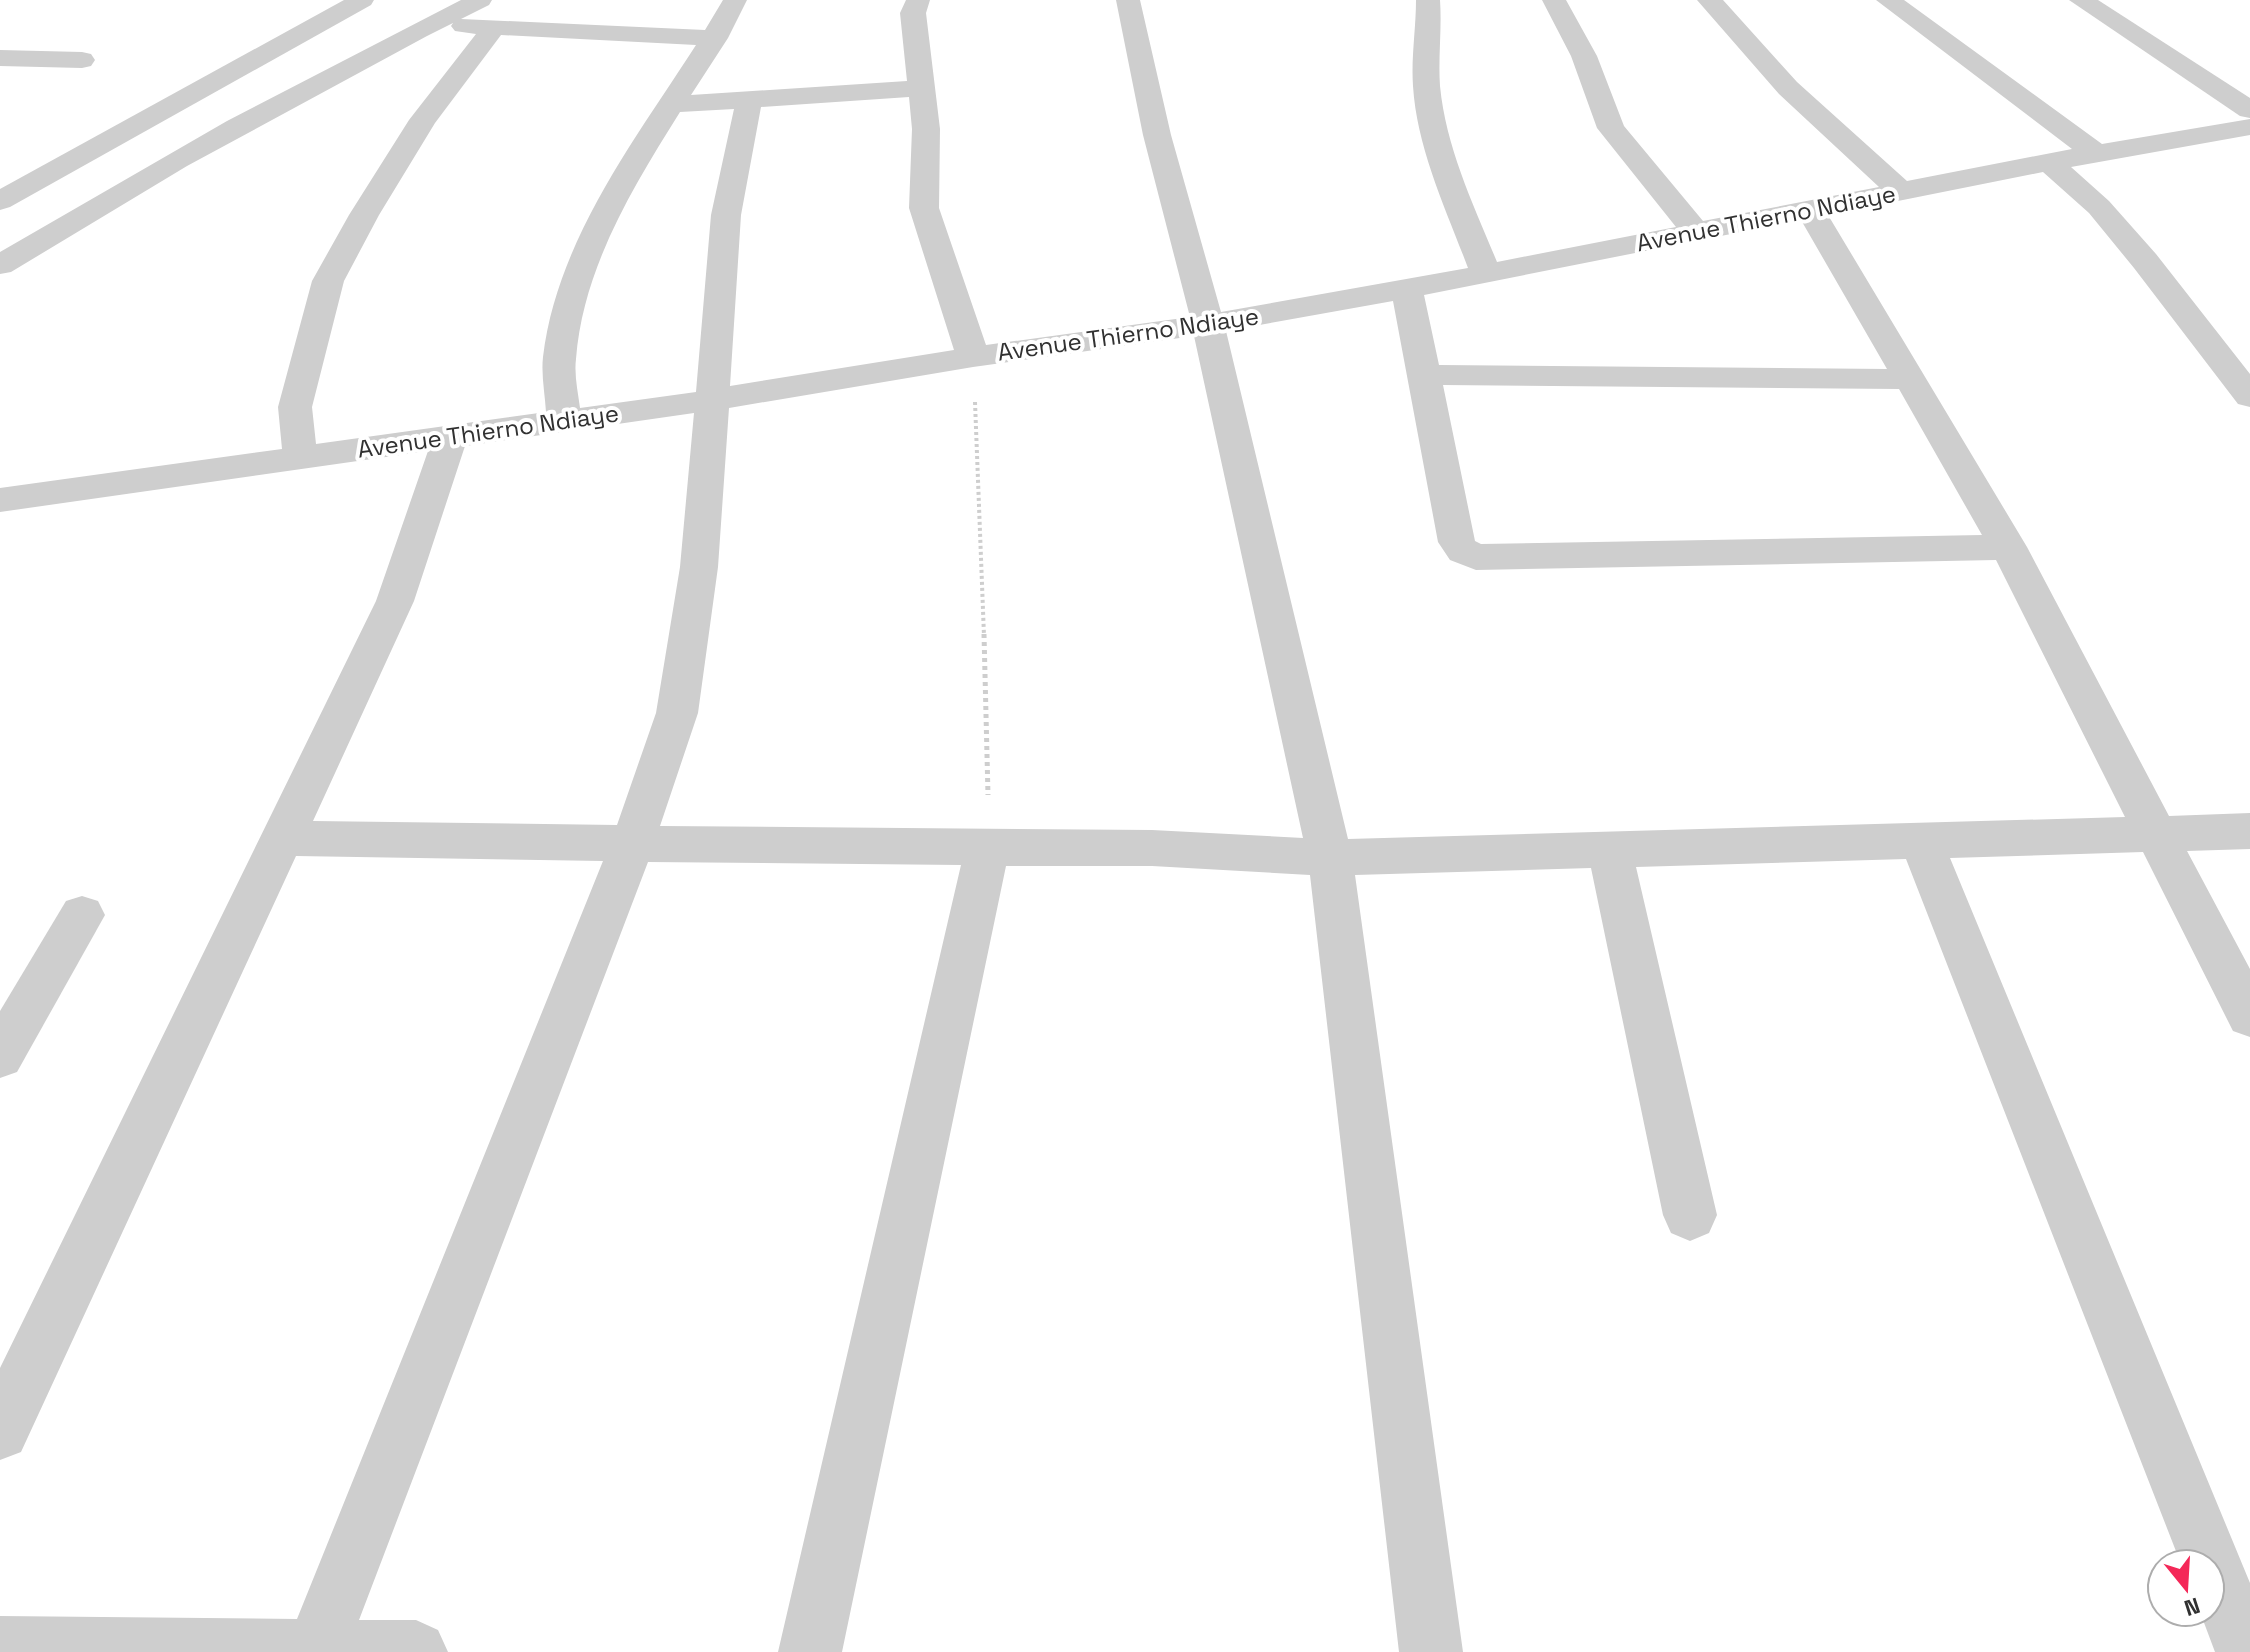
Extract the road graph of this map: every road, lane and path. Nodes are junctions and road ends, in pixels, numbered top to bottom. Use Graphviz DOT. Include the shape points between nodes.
graph roads {
  1 [pos="362,0"];
  2 [pos="480,0"];
  3 [pos="735,0"];
  4 [pos="918,0"];
  5 [pos="1128,0"];
  6 [pos="1428,0"];
  7 [pos="1554,0"];
  8 [pos="1709,0"];
  9 [pos="1888,0"];
  10 [pos="2081,0"];
  11 [pos="552,10"];
  12 [pos="429,25"];
  13 [pos="494,28"];
  14 [pos="533,30"];
  15 [pos="715,38"];
  16 [pos="0,58"];
  17 [pos="82,60"];
  18 [pos="923,88"];
  19 [pos="749,100"];
  20 [pos="670,105"];
  21 [pos="2245,129"];
  22 [pos="2098,155"];
  23 [pos="2049,162"];
  24 [pos="1900,191"];
  25 [pos="0,201"];
  26 [pos="1810,209"];
  27 [pos="1695,231"];
  28 [pos="0,265"];
  29 [pos="1486,273"];
  30 [pos="1407,289"];
  31 [pos="1208,324"];
  32 [pos="973,357"];
  33 [pos="1424,375"];
  34 [pos="1912,379"];
  35 [pos="2250,397"];
  36 [pos="711,400"];
  37 [pos="564,420"];
  38 [pos="451,435"];
  39 [pos="300,457"];
  40 [pos="0,500"];
  41 [pos="2008,547"];
  42 [pos="2250,831"];
  43 [pos="2157,833"];
  44 [pos="283,838"];
  45 [pos="1921,841"];
  46 [pos="633,842"];
  47 [pos="988,845"];
  48 [pos="1610,851"];
  49 [pos="1330,858"];
  50 [pos="82,915"];
  51 [pos="2250,1016"];
  52 [pos="0,1056"];
  53 [pos="1690,1215"];
  54 [pos="0,1431"];
  55 [pos="0,1648"];
  56 [pos="166,1650"];
  57 [pos="316,1651"];
  58 [pos="416,1652"];
  59 [pos="810,1652"];
  60 [pos="1431,1652"];
  61 [pos="2247,1652"];
  1 -- 25 [label="street"];
  2 -- 12 [label="street"];
  3 -- 15 [label="street"];
  4 -- 18 [label="street" via="913,13"];
  5 -- 31 [label="street" via="1157,135"];
  6 -- 29 [label="street" via="1426,57 1433,122"];
  7 -- 27 [label="street" via="1584,56 1611,128"];
  8 -- 24 [label="street" via="1788,88"];
  9 -- 22 [label="street"];
  10 -- 21 [label="street"];
  11 -- 14 [label="street"];
  12 -- 13 [label="street"];
  12 -- 28 [label="street" via="118,191"];
  13 -- 14 [label="street"];
  13 -- 39 [label="street" via="423,120 328,281 295,407"];
  14 -- 15 [label="street"];
  15 -- 20 [label="street"];
  16 -- 17 [label="street"];
  18 -- 19 [label="street"];
  18 -- 32 [label="street" via="924,208"];
  19 -- 20 [label="street"];
  19 -- 36 [label="street" via="722,228"];
  20 -- 37 [label="street" via="580,270 559,360"];
  21 -- 22 [label="street, Avenue Thierno Ndiaye"];
  22 -- 23 [label="street, Avenue Thierno Ndiaye"];
  23 -- 24 [label="street, Avenue Thierno Ndiaye"];
  23 -- 35 [label="street" via="2099,207"];
  24 -- 26 [label="street, Avenue Thierno Ndiaye"];
  26 -- 27 [label="street, Avenue Thierno Ndiaye"];
  26 -- 34 [label="street"];
  27 -- 29 [label="street, Avenue Thierno Ndiaye"];
  29 -- 30 [label="street, Avenue Thierno Ndiaye"];
  30 -- 31 [label="street, Avenue Thierno Ndiaye"];
  30 -- 33 [label="street"];
  31 -- 32 [label="street, Avenue Thierno Ndiaye"];
  31 -- 49 [label="street"];
  32 -- 36 [label="street, Avenue Thierno Ndiaye"];
  32 -- 47 [label="path"];
  33 -- 34 [label="street"];
  33 -- 41 [label="street" via="1457,542 1476,557"];
  34 -- 41 [label="street"];
  36 -- 37 [label="street, Avenue Thierno Ndiaye"];
  36 -- 46 [label="street" via="699,567 677,713"];
  37 -- 38 [label="street, Avenue Thierno Ndiaye"];
  38 -- 39 [label="street, Avenue Thierno Ndiaye"];
  38 -- 44 [label="street" via="395,601"];
  39 -- 40 [label="street, Avenue Thierno Ndiaye"];
  41 -- 43 [label="street"];
  42 -- 43 [label="street"];
  43 -- 45 [label="street"];
  43 -- 51 [label="street"];
  44 -- 46 [label="street"];
  44 -- 54 [label="street"];
  45 -- 48 [label="street"];
  45 -- 61 [label="street"];
  46 -- 47 [label="street"];
  46 -- 57 [label="street"];
  47 -- 49 [label="street"];
  47 -- 59 [label="street"];
  48 -- 49 [label="street"];
  48 -- 53 [label="street"];
  49 -- 60 [label="street"];
  50 -- 52 [label="street"];
  55 -- 56 [label="street"];
  56 -- 57 [label="street"];
  57 -- 58 [label="street"];
}
